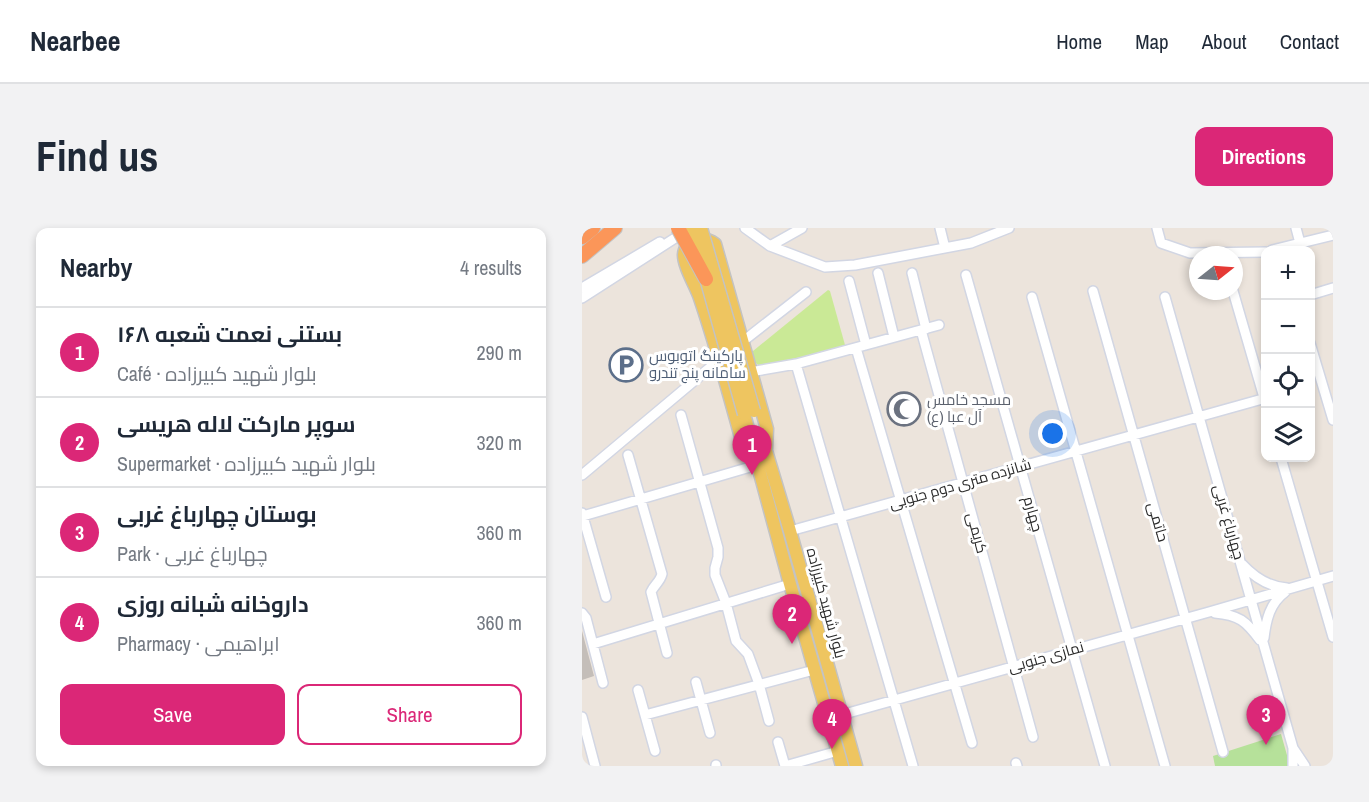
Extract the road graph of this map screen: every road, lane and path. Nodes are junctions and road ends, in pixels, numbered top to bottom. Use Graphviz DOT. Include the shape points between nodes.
graph roads {
  1 [pos="593,228"];
  2 [pos="615,228"];
  3 [pos="678,228"];
  4 [pos="689,228"];
  5 [pos="701,228"];
  6 [pos="745,228"];
  7 [pos="802,228"];
  8 [pos="940,228"];
  9 [pos="1009,228"];
  10 [pos="1157,228"];
  11 [pos="1296,228"];
  12 [pos="1333,235"];
  13 [pos="582,237"];
  14 [pos="1300,243"];
  15 [pos="770,246"];
  16 [pos="1288,246"];
  17 [pos="945,248"];
  18 [pos="1261,252"];
  19 [pos="582,256"];
  20 [pos="878,273"];
  21 [pos="912,273"];
  22 [pos="966,275"];
  23 [pos="706,279"];
  24 [pos="849,281"];
  25 [pos="582,288"];
  26 [pos="1333,288"];
  27 [pos="1094,291"];
  28 [pos="806,292"];
  29 [pos="1315,294"];
  30 [pos="1032,297"];
  31 [pos="1165,297"];
  32 [pos="582,298"];
  33 [pos="1236,300"];
  34 [pos="939,325"];
  35 [pos="923,329"];
  36 [pos="894,337"];
  37 [pos="742,342"];
  38 [pos="866,345"];
  39 [pos="856,348"];
  40 [pos="1314,354"];
  41 [pos="719,360"];
  42 [pos="796,364"];
  43 [pos="750,372"];
  44 [pos="1322,382"];
  45 [pos="1315,384"];
  46 [pos="1261,386"];
  47 [pos="1261,400"];
  48 [pos="749,413"];
  49 [pos="681,415"];
  50 [pos="1199,417"];
  51 [pos="1333,420"];
  52 [pos="1134,435"];
  53 [pos="760,450"];
  54 [pos="1076,451"];
  55 [pos="628,455"];
  56 [pos="1282,462"];
  57 [pos="757,465"];
  58 [pos="1020,467"];
  59 [pos="582,475"];
  60 [pos="700,482"];
  61 [pos="963,483"];
  62 [pos="641,499"];
  63 [pos="901,500"];
  64 [pos="583,515"];
  65 [pos="841,517"];
  66 [pos="790,531"];
  67 [pos="1240,562"];
  68 [pos="1333,576"];
  69 [pos="1317,580"];
  70 [pos="790,584"];
  71 [pos="1289,588"];
  72 [pos="606,597"];
  73 [pos="1251,600"];
  74 [pos="726,603"];
  75 [pos="1209,612"];
  76 [pos="582,613"];
  77 [pos="1185,618"];
  78 [pos="660,624"];
  79 [pos="1128,634"];
  80 [pos="1333,637"];
  81 [pos="593,644"];
  82 [pos="1264,644"];
  83 [pos="1071,650"];
  84 [pos="668,652"];
  85 [pos="1014,666"];
  86 [pos="814,670"];
  87 [pos="696,682"];
  88 [pos="603,683"];
  89 [pos="955,683"];
  90 [pos="759,684"];
  91 [pos="638,690"];
  92 [pos="701,700"];
  93 [pos="894,700"];
  94 [pos="645,715"];
  95 [pos="841,715"];
  96 [pos="582,717"];
  97 [pos="769,721"];
  98 [pos="710,733"];
  99 [pos="1033,737"];
  100 [pos="778,742"];
  101 [pos="972,743"];
  102 [pos="1293,748"];
  103 [pos="654,751"];
  104 [pos="838,751"];
  105 [pos="1223,752"];
  106 [pos="595,766"];
  107 [pos="785,766"];
  108 [pos="842,766"];
  109 [pos="856,766"];
  110 [pos="913,766"];
  111 [pos="1104,766"];
  112 [pos="1165,766"];
  113 [pos="1293,766"];
  114 [pos="1305,766"];
  1 -- 13 [label="highway"];
  2 -- 19 [label="highway"];
  3 -- 23 [label="highway, bridge"];
  4 -- 23 [label="main road, بلوار شهید کبیرزاده, bridge"];
  4 -- 25 [label="street"];
  4 -- 32 [label="street"];
  5 -- 48 [label="main road, بلوار شهید کبیرزاده, bridge"];
  6 -- 15 [label="street"];
  7 -- 15 [label="street"];
  8 -- 17 [label="street"];
  9 -- 17 [label="street"];
  10 -- 18 [label="street" via="1161,243 1190,254"];
  11 -- 14 [label="street"];
  12 -- 14 [label="street"];
  14 -- 16 [label="street"];
  15 -- 17 [label="street" via="825,267"];
  20 -- 36 [label="street"];
  21 -- 35 [label="street, کریمی"];
  22 -- 58 [label="street, چهارم"];
  23 -- 48 [label="main road, بلوار شهید کبیرزاده, bridge"];
  24 -- 38 [label="street"];
  26 -- 29 [label="street"];
  27 -- 52 [label="street, حاتمی"];
  28 -- 37 [label="street"];
  30 -- 54 [label="street"];
  31 -- 50 [label="street, چهارباغ غربی"];
  33 -- 46 [label="street"];
  34 -- 35 [label="street"];
  35 -- 36 [label="street"];
  35 -- 61 [label="street, کریمی"];
  36 -- 38 [label="street"];
  37 -- 41 [label="main road, بلوار شهید کبیرزاده" via="715,244 698,239 687,246 684,260"];
  37 -- 43 [label="main road, بلوار شهید کبیرزاده"];
  38 -- 39 [label="street"];
  39 -- 42 [label="street"];
  39 -- 63 [label="street"];
  40 -- 44 [label="street"];
  41 -- 53 [label="main road, بلوار شهید کبیرزاده" via="742,441"];
  41 -- 59 [label="street"];
  42 -- 43 [label="street"];
  42 -- 65 [label="street"];
  43 -- 53 [label="main road, بلوار شهید کبیرزاده" via="767,429"];
  44 -- 45 [label="street"];
  44 -- 51 [label="street"];
  47 -- 50 [label="street, شانزده متری دوم جنوبی"];
  48 -- 53 [label="main road, بلوار شهید کبیرزاده"];
  49 -- 60 [label="street"];
  50 -- 52 [label="street, شانزده متری دوم جنوبی"];
  50 -- 67 [label="street, چهارباغ غربی"];
  52 -- 54 [label="street, شانزده متری دوم جنوبی"];
  52 -- 77 [label="street, حاتمی"];
  53 -- 57 [label="main road, بلوار شهید کبیرزاده"];
  53 -- 66 [label="main road, بلوار شهید کبیرزاده"];
  54 -- 58 [label="street, شانزده متری دوم جنوبی"];
  54 -- 79 [label="street"];
  55 -- 62 [label="street"];
  56 -- 69 [label="street"];
  57 -- 60 [label="street"];
  57 -- 70 [label="main road, بلوار شهید کبیرزاده"];
  58 -- 61 [label="street, شانزده متری دوم جنوبی"];
  58 -- 83 [label="street, چهارم"];
  60 -- 62 [label="street"];
  60 -- 74 [label="street" via="718,548 715,575"];
  61 -- 63 [label="street, شانزده متری دوم جنوبی"];
  61 -- 85 [label="street, کریمی"];
  62 -- 64 [label="street"];
  62 -- 78 [label="street" via="662,574 651,592"];
  63 -- 65 [label="street, شانزده متری دوم جنوبی"];
  63 -- 89 [label="street"];
  64 -- 72 [label="street"];
  65 -- 66 [label="street, شانزده متری دوم جنوبی"];
  65 -- 93 [label="street"];
  66 -- 95 [label="main road, بلوار شهید کبیرزاده"];
  67 -- 71 [label="street" via="1273,586"];
  67 -- 73 [label="street, چهارباغ غربی"];
  68 -- 69 [label="street, نمازی جنوبی"];
  69 -- 71 [label="street, نمازی جنوبی"];
  69 -- 80 [label="street"];
  70 -- 74 [label="street"];
  70 -- 86 [label="main road, بلوار شهید کبیرزاده"];
  71 -- 73 [label="street, نمازی جنوبی"];
  71 -- 82 [label="street" via="1272,606"];
  73 -- 75 [label="street, نمازی جنوبی"];
  73 -- 82 [label="street, چهارباغ غربی"];
  74 -- 78 [label="street"];
  74 -- 90 [label="street" via="736,641 748,654"];
  75 -- 77 [label="street, نمازی جنوبی"];
  75 -- 82 [label="street" via="1233,615"];
  76 -- 81 [label="street"];
  77 -- 79 [label="street, نمازی جنوبی"];
  77 -- 105 [label="street, حاتمی"];
  78 -- 81 [label="street"];
  78 -- 84 [label="street"];
  79 -- 83 [label="street, نمازی جنوبی"];
  79 -- 112 [label="street"];
  81 -- 88 [label="street"];
  82 -- 102 [label="street, چهارباغ غربی"];
  83 -- 85 [label="street, نمازی جنوبی"];
  83 -- 111 [label="street, چهارم"];
  85 -- 89 [label="street, نمازی جنوبی"];
  85 -- 99 [label="street, کریمی"];
  86 -- 90 [label="street"];
  86 -- 104 [label="main road, بلوار شهید کبیرزاده"];
  87 -- 92 [label="street"];
  89 -- 93 [label="street, نمازی جنوبی"];
  89 -- 101 [label="street"];
  90 -- 92 [label="street"];
  90 -- 97 [label="street"];
  91 -- 94 [label="street"];
  92 -- 94 [label="street"];
  92 -- 98 [label="street"];
  93 -- 95 [label="street, نمازی جنوبی"];
  93 -- 110 [label="street"];
  94 -- 103 [label="street"];
  95 -- 109 [label="main road, بلوار شهید کبیرزاده"];
  96 -- 106 [label="street"];
  100 -- 107 [label="street"];
  102 -- 113 [label="street"];
  102 -- 114 [label="street"];
  104 -- 107 [label="street"];
  104 -- 108 [label="main road, بلوار شهید کبیرزاده"];
}
